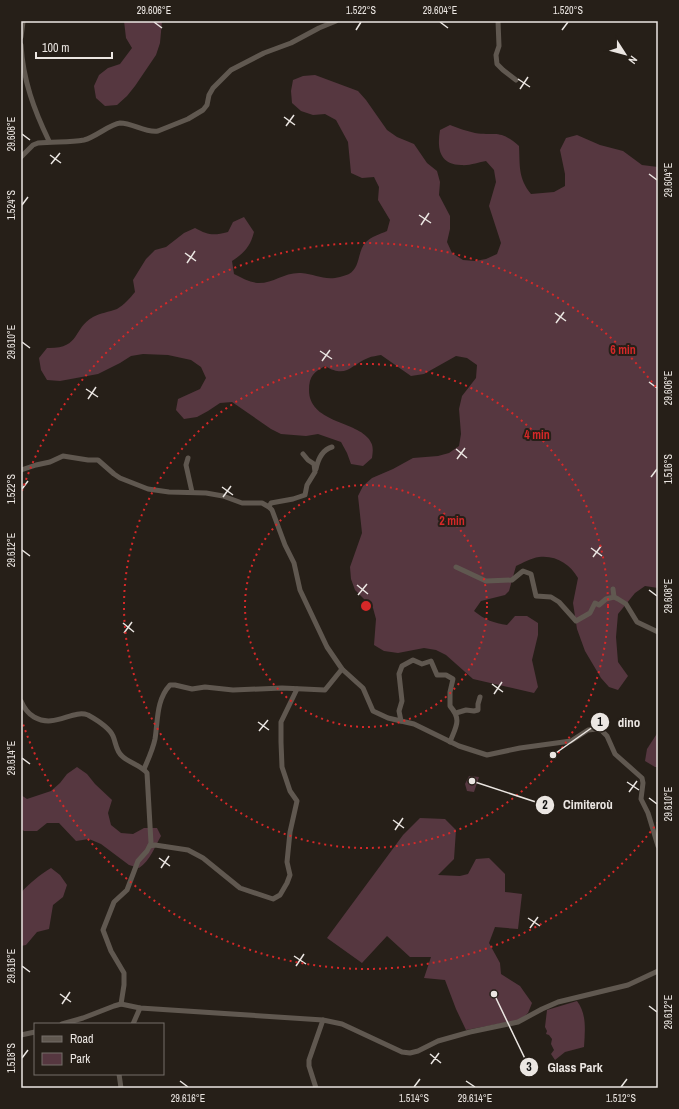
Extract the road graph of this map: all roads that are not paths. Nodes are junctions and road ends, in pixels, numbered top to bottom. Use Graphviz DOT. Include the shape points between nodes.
graph roads {
  1 [pos="336,21"];
  2 [pos="498,21"];
  3 [pos="22,22"];
  4 [pos="21,37"];
  5 [pos="21,45"];
  6 [pos="516,80"];
  7 [pos="49,141"];
  8 [pos="21,156"];
  9 [pos="332,447"];
  10 [pos="304,454"];
  11 [pos="188,458"];
  12 [pos="21,470"];
  13 [pos="315,472"];
  14 [pos="192,492"];
  15 [pos="269,507"];
  16 [pos="456,567"];
  17 [pos="613,589"];
  18 [pos="614,597"];
  19 [pos="658,632"];
  20 [pos="342,668"];
  21 [pos="297,689"];
  22 [pos="480,697"];
  23 [pos="21,701"];
  24 [pos="456,713"];
  25 [pos="401,721"];
  26 [pos="450,742"];
  27 [pos="144,769"];
  28 [pos="150,846"];
  29 [pos="658,846"];
  30 [pos="658,970"];
  31 [pos="121,1004"];
  32 [pos="140,1008"];
  33 [pos="323,1020"];
  34 [pos="66,1023"];
  35 [pos="133,1023"];
  36 [pos="34,1032"];
  37 [pos="21,1035"];
  38 [pos="119,1075"];
  39 [pos="121,1088"];
  40 [pos="316,1088"];
  1 -- 7 [label="street" via="231,70 213,88 203,110 188,119 153,132 118,123 82,140"];
  2 -- 6 [label="street" via="497,64"];
  3 -- 4 [label="street"];
  5 -- 7 [label="street" via="29,94"];
  7 -- 8 [label="street" via="33,146"];
  9 -- 13 [label="street" via="327,448 318,459"];
  10 -- 13 [label="street" via="314,464"];
  11 -- 14 [label="street" via="187,474"];
  12 -- 14 [label="street" via="63,456 98,460 114,474 137,486 157,491"];
  13 -- 15 [label="street" via="307,485 305,495 271,503"];
  14 -- 15 [label="street" via="214,494 242,503"];
  15 -- 20 [label="street" via="290,554 307,608 327,647"];
  16 -- 18 [label="street" via="486,581 512,580 523,571 531,574 536,596 551,597 576,621 590,613 595,603 599,605"];
  17 -- 18 [label="street"];
  18 -- 19 [label="street" via="626,604 637,622"];
  20 -- 21 [label="street" via="326,690"];
  20 -- 25 [label="street" via="363,688 373,712"];
  21 -- 27 [label="street" via="233,690 170,686 159,705 155,741"];
  21 -- 28 [label="street" via="282,722 280,742 282,767 297,801 287,862 290,875 280,895 274,899 240,888 203,858 188,850"];
  22 -- 24 [label="street" via="478,710"];
  23 -- 27 [label="street" via="26,711 48,722 80,714 87,715 113,734 121,755"];
  24 -- 25 [label="street" via="450,706 453,679 446,675 437,675 431,661 422,664 413,660 402,666 399,674"];
  24 -- 26 [label="street" via="458,723"];
  25 -- 26 [label="street" via="414,724"];
  26 -- 29 [label="street" via="487,755 571,741 588,730 602,731 615,754 642,778 640,799 648,813"];
  27 -- 28 [label="street" via="148,778"];
  28 -- 31 [label="street" via="138,861 127,890 114,902 103,930 111,951 124,973"];
  30 -- 33 [label="street" via="628,985 558,1002 524,1020 438,1041 410,1053 402,1052 342,1024"];
  31 -- 32 [label="street"];
  31 -- 34 [label="street"];
  32 -- 33 [label="street"];
  32 -- 35 [label="street"];
  33 -- 40 [label="street" via="309,1060"];
  36 -- 37 [label="street"];
  38 -- 39 [label="street"];
}
